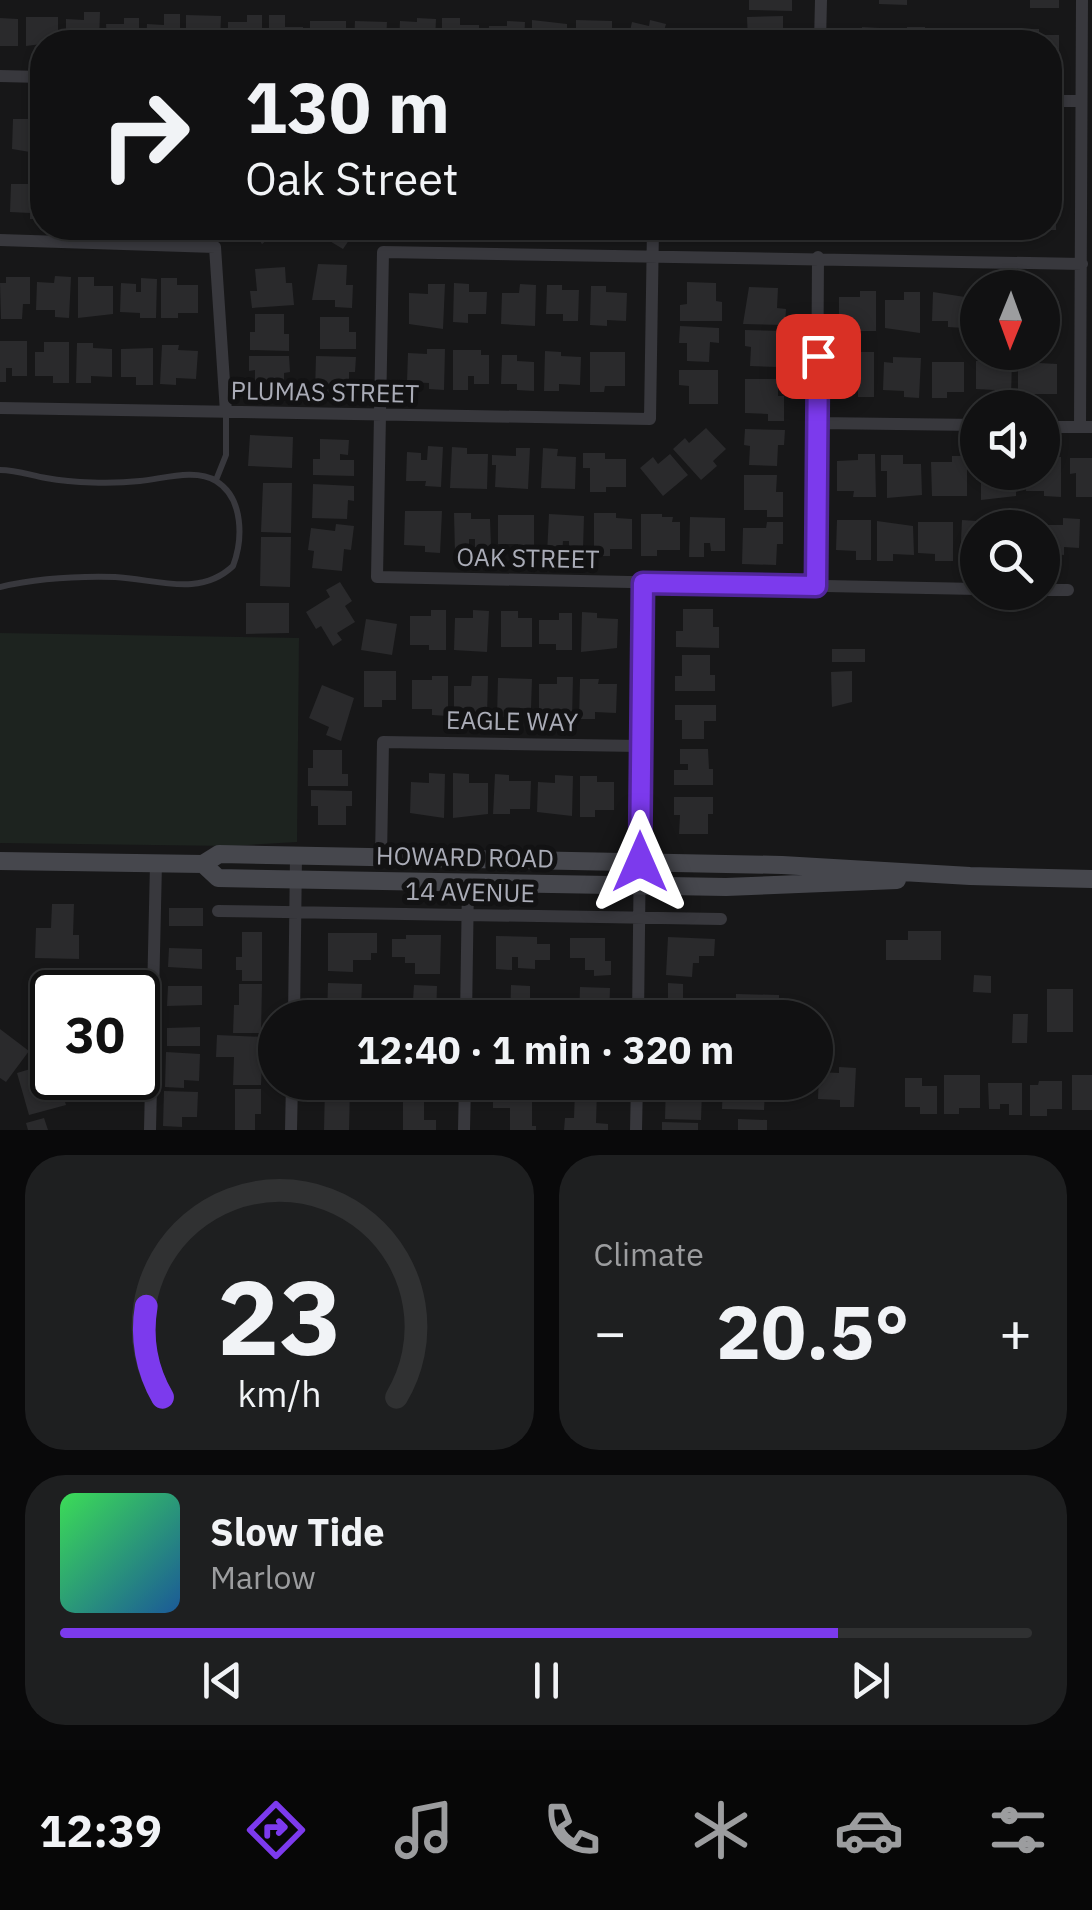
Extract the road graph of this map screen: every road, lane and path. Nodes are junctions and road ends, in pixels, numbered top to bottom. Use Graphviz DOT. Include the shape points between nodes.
graph roads {
  1 [pos="821,0"];
  2 [pos="1082,0"];
  3 [pos="820,30"];
  4 [pos="0,76"];
  5 [pos="30,77"];
  6 [pos="1062,100"];
  7 [pos="1080,101"];
  8 [pos="0,240"];
  9 [pos="654,240"];
  10 [pos="653,255"];
  11 [pos="818,257"];
  12 [pos="1082,264"];
  13 [pos="0,408"];
  14 [pos="226,412"];
  15 [pos="380,415"];
  16 [pos="817,423"];
  17 [pos="960,426"];
  18 [pos="1060,426"];
  19 [pos="1086,427"];
  20 [pos="0,470"];
  21 [pos="216,480"];
  22 [pos="643,583"];
  23 [pos="0,586"];
  24 [pos="816,586"];
  25 [pos="960,588"];
  26 [pos="1060,590"];
  27 [pos="1068,590"];
  28 [pos="640,746"];
  29 [pos="296,856"];
  30 [pos="381,858"];
  31 [pos="0,860"];
  32 [pos="640,862"];
  33 [pos="156,863"];
  34 [pos="203,864"];
  35 [pos="970,876"];
  36 [pos="296,879"];
  37 [pos="1092,879"];
  38 [pos="468,883"];
  39 [pos="640,886"];
  40 [pos="218,911"];
  41 [pos="296,912"];
  42 [pos="467,915"];
  43 [pos="640,917"];
  44 [pos="721,919"];
  45 [pos="294,1000"];
  46 [pos="466,1000"];
  47 [pos="638,1000"];
  48 [pos="292,1100"];
  49 [pos="465,1100"];
  50 [pos="636,1100"];
  51 [pos="150,1130"];
  52 [pos="291,1130"];
  53 [pos="464,1130"];
  54 [pos="636,1130"];
  1 -- 3 [label="street"];
  2 -- 7 [label="street"];
  4 -- 5 [label="street"];
  6 -- 7 [label="street"];
  7 -- 12 [label="street"];
  8 -- 14 [label="street" via="215,247"];
  9 -- 10 [label="street"];
  10 -- 11 [label="street"];
  10 -- 15 [label="street" via="384,252"];
  10 -- 15 [label="street, PLUMAS STREET" via="650,419"];
  11 -- 12 [label="street"];
  11 -- 16 [label="street"];
  12 -- 19 [label="street"];
  13 -- 14 [label="street, PLUMAS STREET"];
  14 -- 15 [label="street, PLUMAS STREET"];
  14 -- 21 [label="lane" via="226,454"];
  15 -- 22 [label="street, OAK STREET" via="377,577"];
  16 -- 17 [label="street"];
  16 -- 24 [label="street"];
  18 -- 19 [label="street"];
  20 -- 21 [label="lane" via="67,480 134,482 197,474"];
  21 -- 23 [label="lane" via="241,526 234,566 224,575 196,585 118,577"];
  22 -- 24 [label="street, OAK STREET"];
  22 -- 28 [label="street"];
  24 -- 25 [label="street, OAK STREET"];
  26 -- 27 [label="street"];
  28 -- 30 [label="street, EAGLE WAY" via="384,742"];
  28 -- 32 [label="street"];
  29 -- 30 [label="main road, HOWARD ROAD"];
  29 -- 34 [label="main road, HOWARD ROAD" via="219,854"];
  29 -- 36 [label="street"];
  30 -- 32 [label="main road, HOWARD ROAD"];
  31 -- 33 [label="main road, HOWARD ROAD"];
  32 -- 35 [label="main road, HOWARD ROAD"];
  32 -- 39 [label="street"];
  33 -- 34 [label="main road, HOWARD ROAD"];
  33 -- 51 [label="street"];
  34 -- 36 [label="main road, HOWARD ROAD" via="218,878"];
  35 -- 37 [label="main road, HOWARD ROAD"];
  35 -- 39 [label="main road, HOWARD ROAD"];
  36 -- 38 [label="main road, HOWARD ROAD"];
  36 -- 41 [label="street"];
  38 -- 39 [label="main road, HOWARD ROAD"];
  38 -- 42 [label="street"];
  39 -- 43 [label="street"];
  40 -- 41 [label="street, 14 AVENUE"];
  41 -- 42 [label="street, 14 AVENUE"];
  41 -- 45 [label="street"];
  42 -- 43 [label="street, 14 AVENUE"];
  42 -- 46 [label="street"];
  43 -- 44 [label="street, 14 AVENUE"];
  43 -- 47 [label="street"];
  48 -- 52 [label="street"];
  49 -- 53 [label="street"];
  50 -- 54 [label="street"];
}
